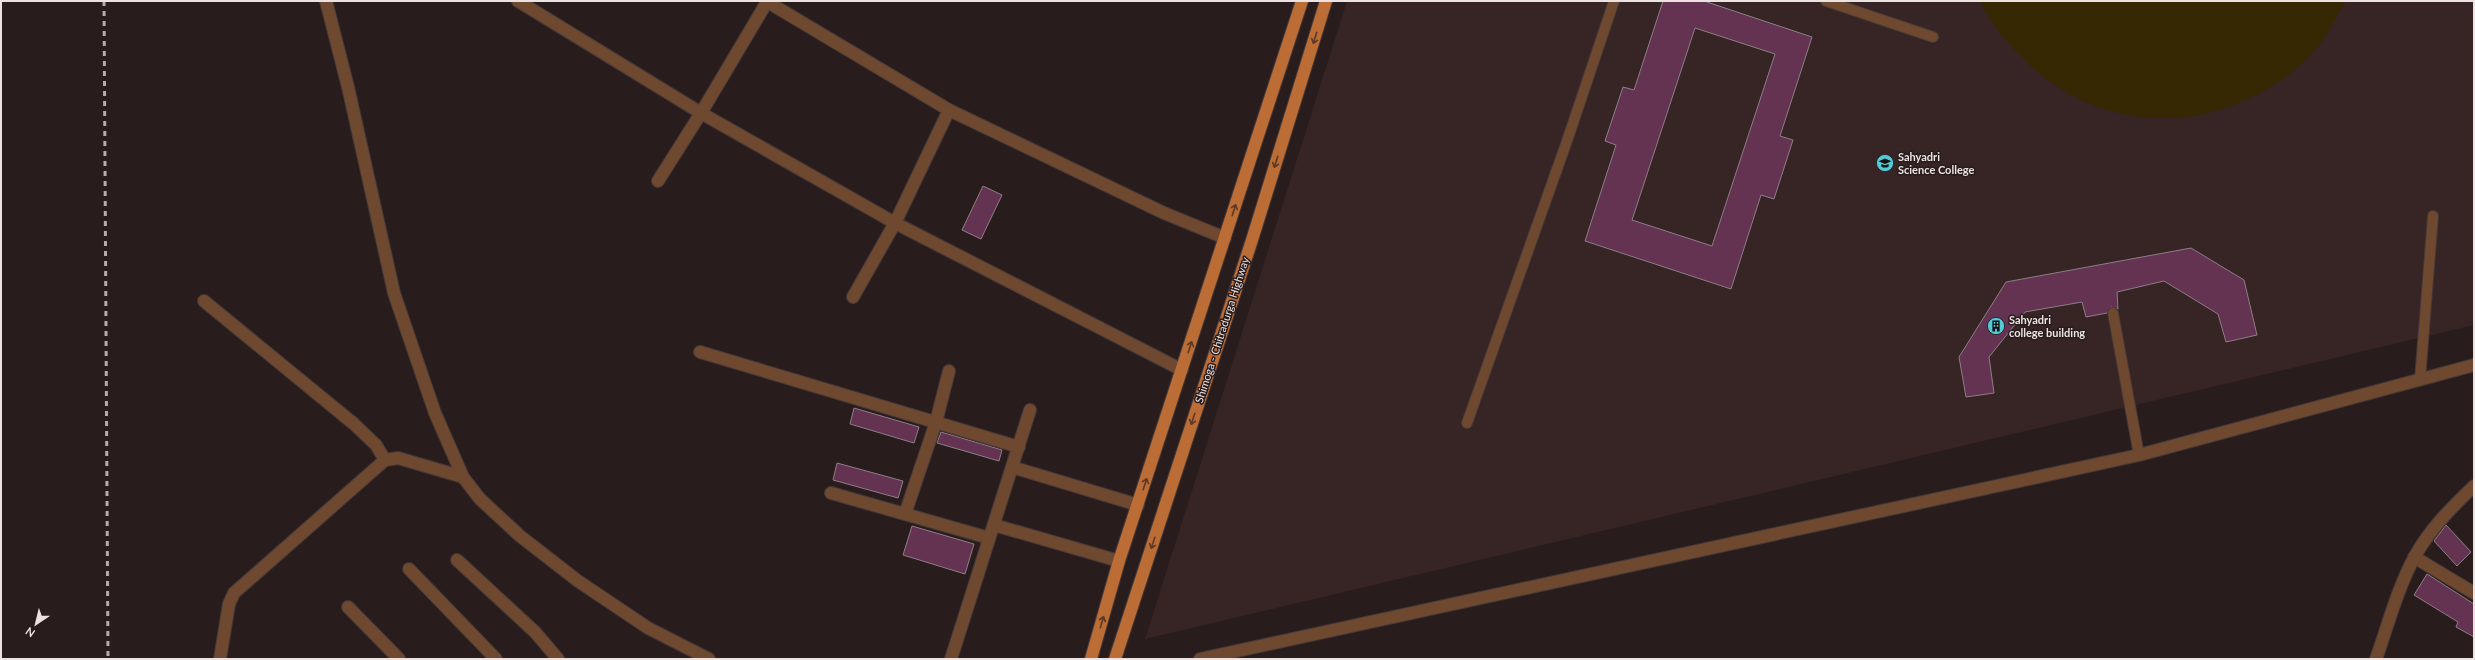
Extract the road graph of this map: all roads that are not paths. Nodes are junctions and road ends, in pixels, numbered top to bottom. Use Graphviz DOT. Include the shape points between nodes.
graph roads {
  1 [pos="326,1"];
  2 [pos="518,1"];
  3 [pos="766,1"];
  4 [pos="1302,1"];
  5 [pos="1326,1"];
  6 [pos="1614,1"];
  7 [pos="1826,1"];
  8 [pos="1933,37"];
  9 [pos="949,110"];
  10 [pos="701,113"];
  11 [pos="658,180"];
  12 [pos="2433,216"];
  13 [pos="895,223"];
  14 [pos="1225,238"];
  15 [pos="853,297"];
  16 [pos="204,301"];
  17 [pos="2113,313"];
  18 [pos="700,352"];
  19 [pos="2474,365"];
  20 [pos="1182,370"];
  21 [pos="949,371"];
  22 [pos="2420,380"];
  23 [pos="1030,410"];
  24 [pos="936,422"];
  25 [pos="1468,423"];
  26 [pos="1019,446"];
  27 [pos="2139,455"];
  28 [pos="385,460"];
  29 [pos="1012,467"];
  30 [pos="463,477"];
  31 [pos="2474,486"];
  32 [pos="831,493"];
  33 [pos="1138,505"];
  34 [pos="905,514"];
  35 [pos="994,525"];
  36 [pos="989,538"];
  37 [pos="2414,557"];
  38 [pos="457,560"];
  39 [pos="1119,561"];
  40 [pos="410,569"];
  41 [pos="2474,593"];
  42 [pos="348,607"];
  43 [pos="220,659"];
  44 [pos="399,659"];
  45 [pos="496,659"];
  46 [pos="558,659"];
  47 [pos="709,659"];
  48 [pos="951,659"];
  49 [pos="1091,659"];
  50 [pos="1115,659"];
  51 [pos="1200,659"];
  52 [pos="2376,659"];
  1 -- 30 [label="street" via="394,293 435,413"];
  2 -- 10 [label="street"];
  3 -- 9 [label="street"];
  3 -- 10 [label="street"];
  14 -- 4 [label="main road, one-way"];
  5 -- 50 [label="main road, Shimoga - Chitradurga Highway, one-way" via="1252,240"];
  6 -- 25 [label="lane"];
  7 -- 8 [label="lane"];
  9 -- 13 [label="street"];
  9 -- 14 [label="street" via="1164,213"];
  10 -- 11 [label="street"];
  10 -- 13 [label="street"];
  12 -- 22 [label="lane"];
  13 -- 15 [label="street"];
  13 -- 20 [label="street"];
  20 -- 14 [label="main road, one-way"];
  16 -- 28 [label="street" via="354,424 376,445"];
  17 -- 27 [label="lane"];
  18 -- 24 [label="street"];
  19 -- 22 [label="street"];
  33 -- 20 [label="main road, one-way"];
  21 -- 24 [label="street"];
  22 -- 27 [label="street"];
  23 -- 26 [label="street"];
  24 -- 26 [label="street"];
  24 -- 34 [label="street"];
  26 -- 29 [label="street"];
  27 -- 51 [label="street"];
  28 -- 30 [label="street" via="398,458"];
  28 -- 43 [label="street" via="234,593 229,604"];
  29 -- 33 [label="street"];
  29 -- 35 [label="street"];
  30 -- 47 [label="street" via="480,499 520,536 578,581 648,628"];
  31 -- 37 [label="street" via="2451,508"];
  32 -- 34 [label="street"];
  33 -- 39 [label="main road"];
  34 -- 36 [label="street"];
  35 -- 36 [label="street"];
  35 -- 39 [label="street"];
  36 -- 48 [label="street"];
  37 -- 41 [label="street"];
  37 -- 52 [label="street"];
  38 -- 46 [label="street" via="535,632"];
  49 -- 39 [label="main road, one-way"];
  40 -- 45 [label="street"];
  42 -- 44 [label="street"];
}
